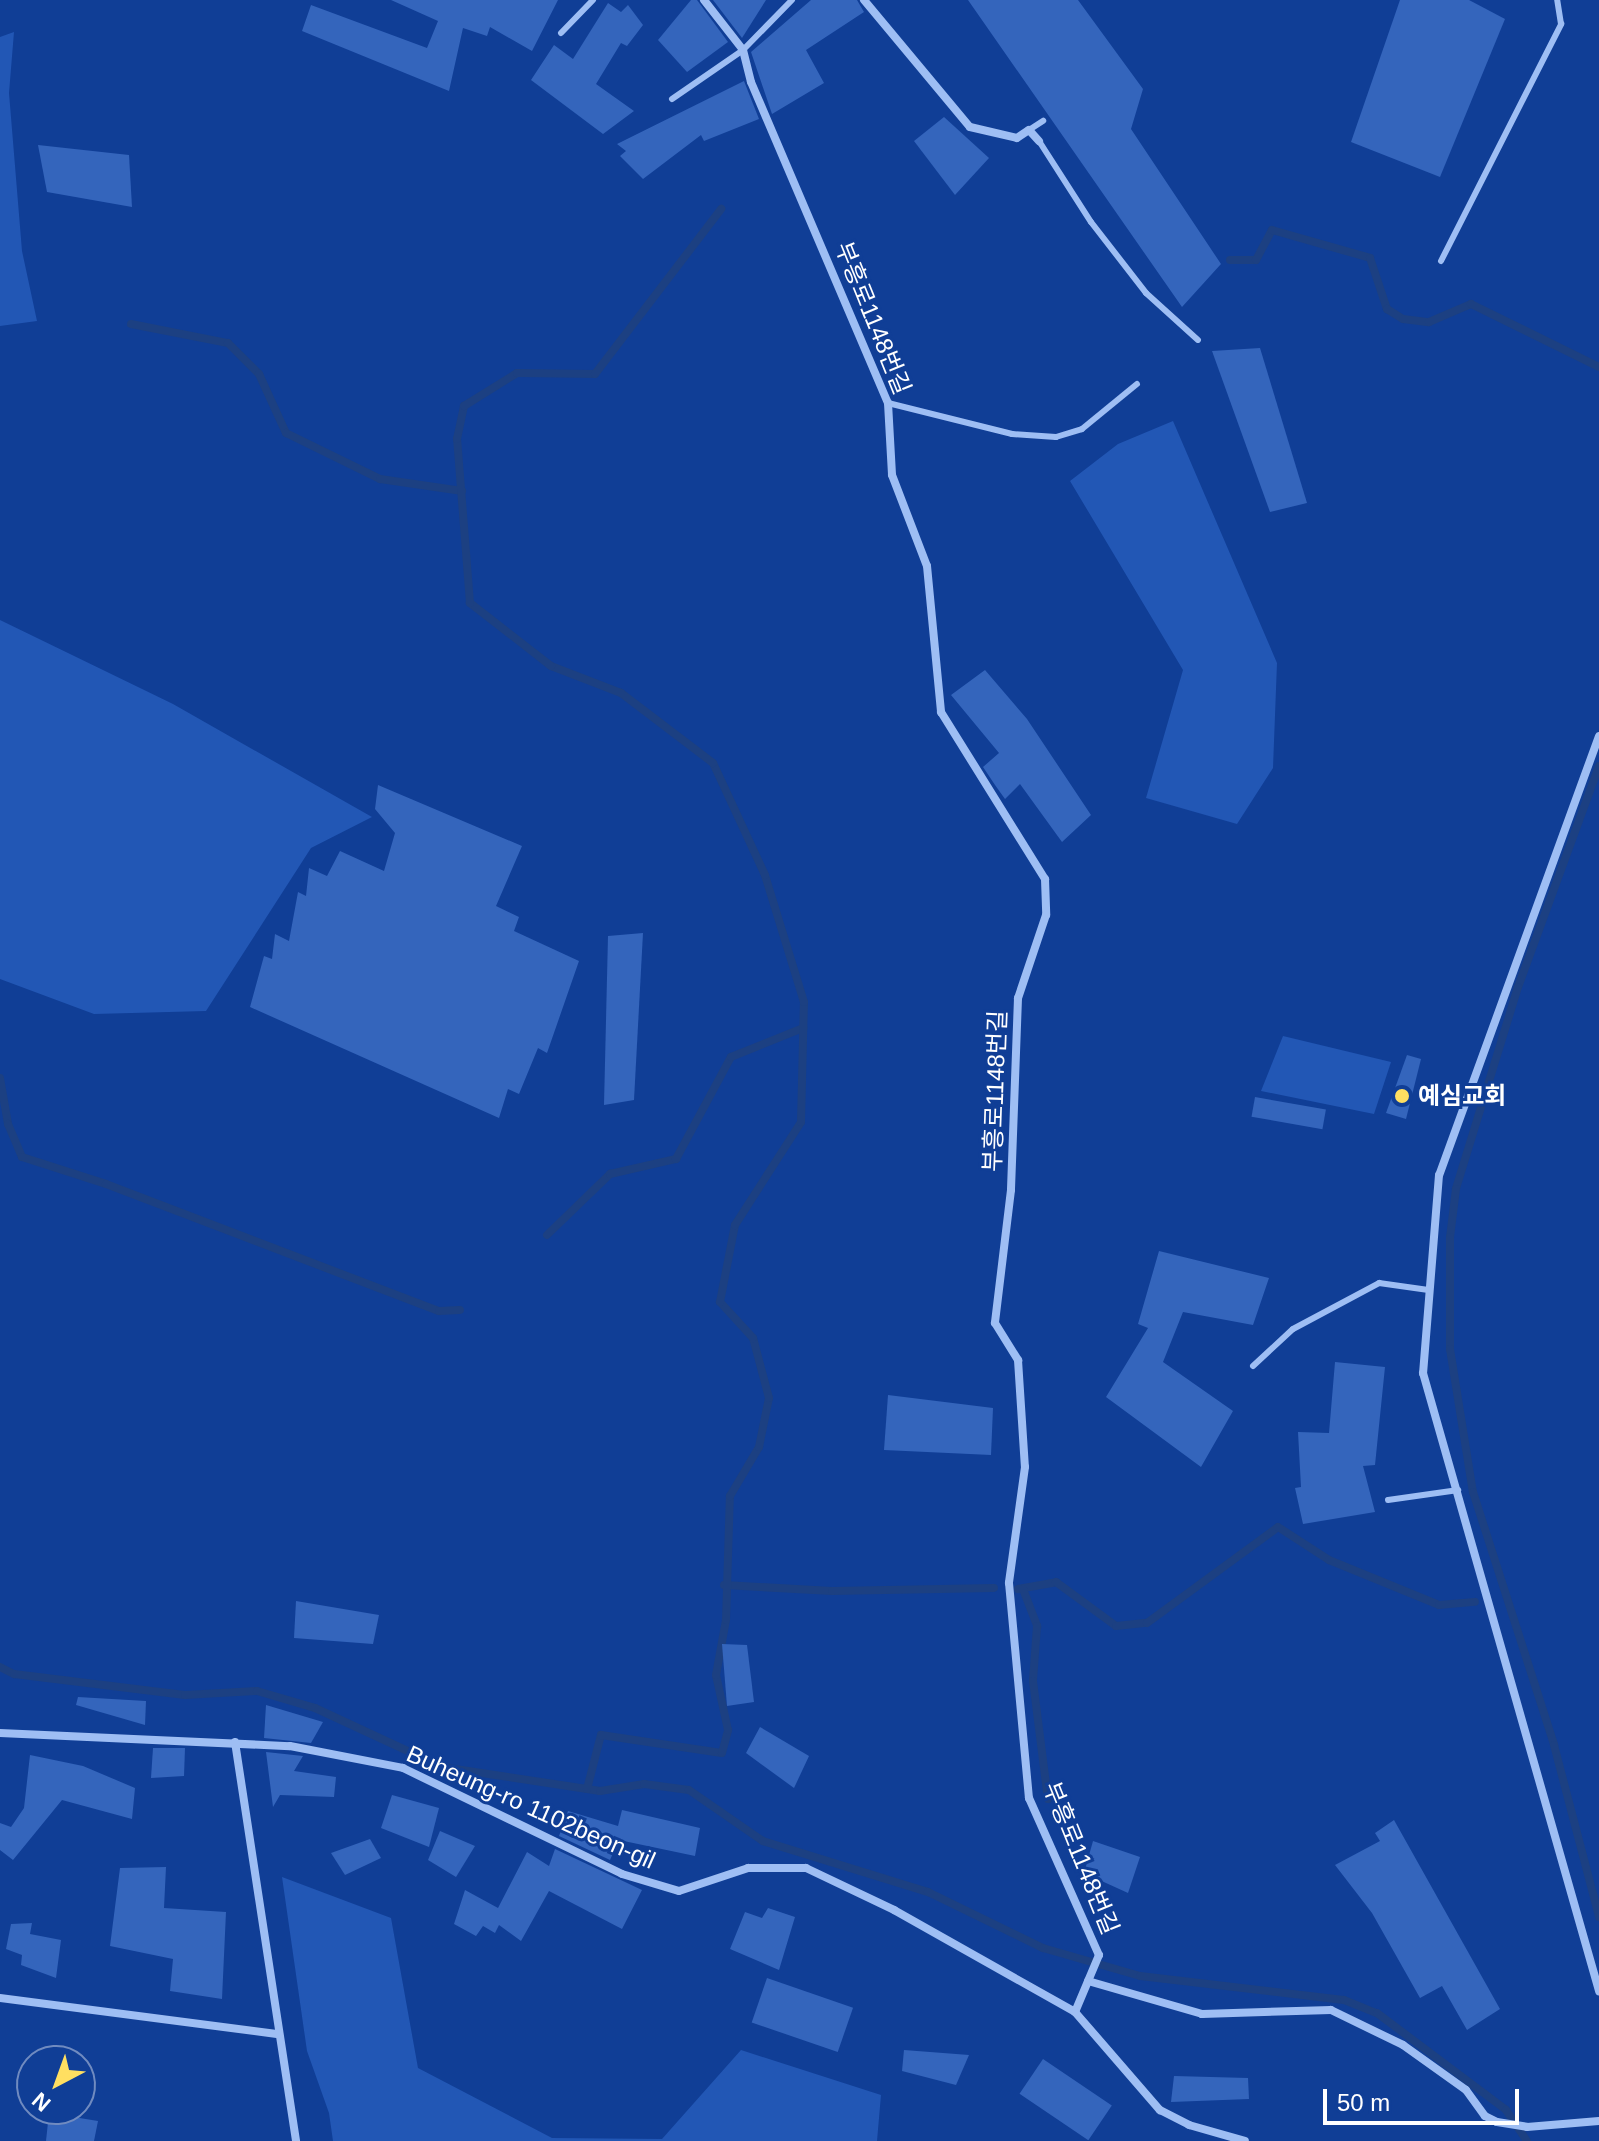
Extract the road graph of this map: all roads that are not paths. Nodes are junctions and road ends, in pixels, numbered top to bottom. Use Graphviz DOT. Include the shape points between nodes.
graph roads {
  1 [pos="593,0"];
  2 [pos="704,0"];
  3 [pos="792,0"];
  4 [pos="864,0"];
  5 [pos="1557,0"];
  6 [pos="561,33"];
  7 [pos="743,50"];
  8 [pos="672,99"];
  9 [pos="1043,121"];
  10 [pos="1029,130"];
  11 [pos="1039,141"];
  12 [pos="1441,261"];
  13 [pos="1198,340"];
  14 [pos="1137,384"];
  15 [pos="888,403"];
  16 [pos="1599,736"];
  17 [pos="1429,1290"];
  18 [pos="1253,1366"];
  19 [pos="1458,1490"];
  20 [pos="1388,1500"];
  21 [pos="0,1733"];
  22 [pos="235,1742"];
  23 [pos="1088,1981"];
  24 [pos="1599,1991"];
  25 [pos="0,1998"];
  26 [pos="1075,2012"];
  27 [pos="279,2034"];
  28 [pos="1599,2121"];
  29 [pos="296,2141"];
  30 [pos="1245,2141"];
  1 -- 6 [label="lane"];
  2 -- 7 [label="street, 부흥로1148번길"];
  3 -- 7 [label="lane"];
  4 -- 10 [label="street" via="970,127 1017,138"];
  5 -- 12 [label="lane" via="1561,24"];
  7 -- 8 [label="lane"];
  7 -- 15 [label="street, 부흥로1148번길" via="751,82"];
  9 -- 10 [label="lane"];
  10 -- 11 [label="street"];
  11 -- 13 [label="lane" via="1091,222 1146,293"];
  14 -- 15 [label="lane" via="1082,429 1056,437 1012,434"];
  15 -- 23 [label="street, 부흥로1148번길" via="892,475 927,566 941,712 1045,879 1046,915 1018,998 1011,1190 995,1323 1018,1360 1025,1467 1009,1583 1029,1798 1099,1955"];
  16 -- 17 [label="street" via="1439,1175"];
  17 -- 18 [label="lane" via="1379,1283 1293,1329"];
  17 -- 19 [label="street" via="1423,1373"];
  19 -- 20 [label="lane"];
  19 -- 24 [label="street"];
  21 -- 22 [label="street, Buheung-ro 1102beon-gil"];
  22 -- 26 [label="street, Buheung-ro 1102beon-gil" via="290,1746 403,1768 622,1874 679,1891 748,1868 806,1868 894,1910"];
  22 -- 27 [label="street"];
  23 -- 26 [label="street"];
  23 -- 28 [label="street" via="1202,2014 1331,2010 1403,2045 1466,2090 1485,2116 1497,2122 1527,2127"];
  25 -- 27 [label="street"];
  26 -- 30 [label="street, Buheung-ro 1102beon-gil" via="1160,2110 1189,2125"];
  27 -- 29 [label="street"];
}
